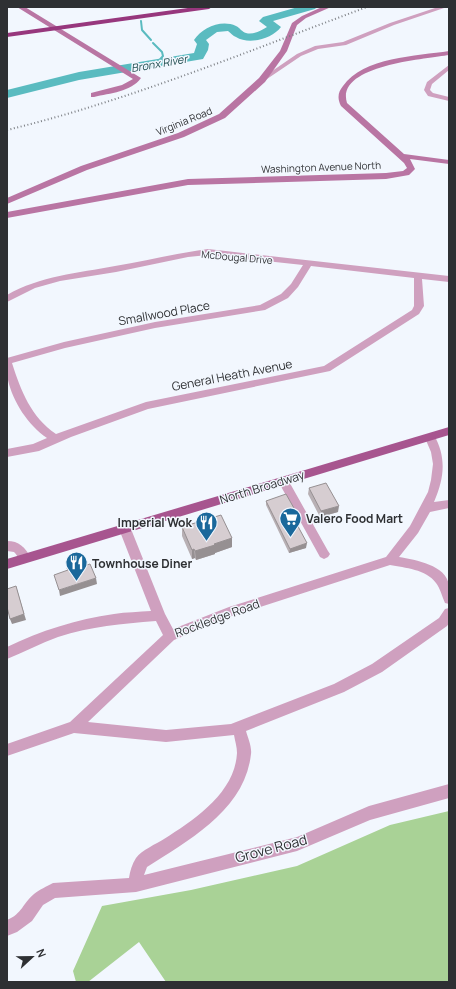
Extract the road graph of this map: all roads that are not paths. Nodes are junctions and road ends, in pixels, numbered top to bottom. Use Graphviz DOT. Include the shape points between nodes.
graph roads {
  1 [pos="20,7"];
  2 [pos="183,7"];
  3 [pos="209,7"];
  4 [pos="328,7"];
  5 [pos="444,7"];
  6 [pos="52,26"];
  7 [pos="7,30"];
  8 [pos="7,35"];
  9 [pos="449,53"];
  10 [pos="449,67"];
  11 [pos="262,80"];
  12 [pos="94,95"];
  13 [pos="449,99"];
  14 [pos="403,156"];
  15 [pos="449,162"];
  16 [pos="7,201"];
  17 [pos="7,215"];
  18 [pos="308,264"];
  19 [pos="418,276"];
  20 [pos="449,279"];
  21 [pos="7,299"];
  22 [pos="7,362"];
  23 [pos="449,431"];
  24 [pos="430,438"];
  25 [pos="55,439"];
  26 [pos="7,453"];
  27 [pos="283,481"];
  28 [pos="449,504"];
  29 [pos="427,508"];
  30 [pos="125,529"];
  31 [pos="7,546"];
  32 [pos="324,554"];
  33 [pos="25,558"];
  34 [pos="390,560"];
  35 [pos="7,564"];
  36 [pos="449,599"];
  37 [pos="449,613"];
  38 [pos="159,615"];
  39 [pos="168,632"];
  40 [pos="7,653"];
  41 [pos="74,727"];
  42 [pos="238,727"];
  43 [pos="7,750"];
  44 [pos="449,791"];
  45 [pos="136,885"];
  46 [pos="7,928"];
  1 -- 6 [label="street"];
  2 -- 6 [label="highway"];
  3 -- 6 [label="highway" via="168,14"];
  4 -- 11 [label="street, Virginia Road" via="294,24 283,51"];
  5 -- 11 [label="street" via="392,24 344,44 317,47"];
  6 -- 7 [label="highway"];
  6 -- 8 [label="highway"];
  6 -- 12 [label="street" via="137,78 124,87"];
  9 -- 14 [label="street, Washington Avenue North" via="374,66 355,75 344,88 344,104"];
  10 -- 13 [label="street" via="429,83 427,90 434,97"];
  11 -- 16 [label="street, Virginia Road" via="236,105 206,125 84,168"];
  14 -- 15 [label="street"];
  14 -- 17 [label="street, Washington Avenue North" via="411,169 398,175 188,182"];
  18 -- 19 [label="street, McDougal Drive"];
  18 -- 21 [label="street, McDougal Drive" via="208,252 188,254 63,278 39,284"];
  18 -- 22 [label="street, Smallwood Place" via="293,288 273,305 155,325 64,345"];
  19 -- 20 [label="street, McDougal Drive"];
  19 -- 25 [label="street, General Heath Avenue" via="419,306 416,312 346,358 326,368 146,406"];
  22 -- 25 [label="street" via="14,388 30,417 37,426"];
  23 -- 24 [label="main road, North Broadway"];
  24 -- 27 [label="main road, North Broadway"];
  24 -- 29 [label="street" via="437,456 438,468"];
  25 -- 26 [label="street, General Heath Avenue" via="35,448"];
  27 -- 30 [label="main road, North Broadway"];
  27 -- 32 [label="street"];
  28 -- 29 [label="street"];
  29 -- 34 [label="street" via="405,544"];
  30 -- 33 [label="main road, North Broadway"];
  30 -- 38 [label="street"];
  31 -- 33 [label="street" via="16,546"];
  33 -- 35 [label="main road, North Broadway"];
  34 -- 36 [label="street" via="417,566 440,578"];
  34 -- 39 [label="street, Rockledge Road"];
  37 -- 42 [label="street" via="444,622 377,668 339,688"];
  38 -- 39 [label="street"];
  38 -- 40 [label="street" via="87,624 46,635"];
  39 -- 41 [label="street, Rockledge Road"];
  41 -- 42 [label="street" via="166,736 231,730"];
  41 -- 43 [label="street, Rockledge Road"];
  42 -- 45 [label="street" via="244,753 234,785 202,822 142,862 137,872"];
  44 -- 45 [label="street, Grove Road" via="369,813 297,844"];
  45 -- 46 [label="street, Grove Road" via="53,892 38,900 27,916"];
}
